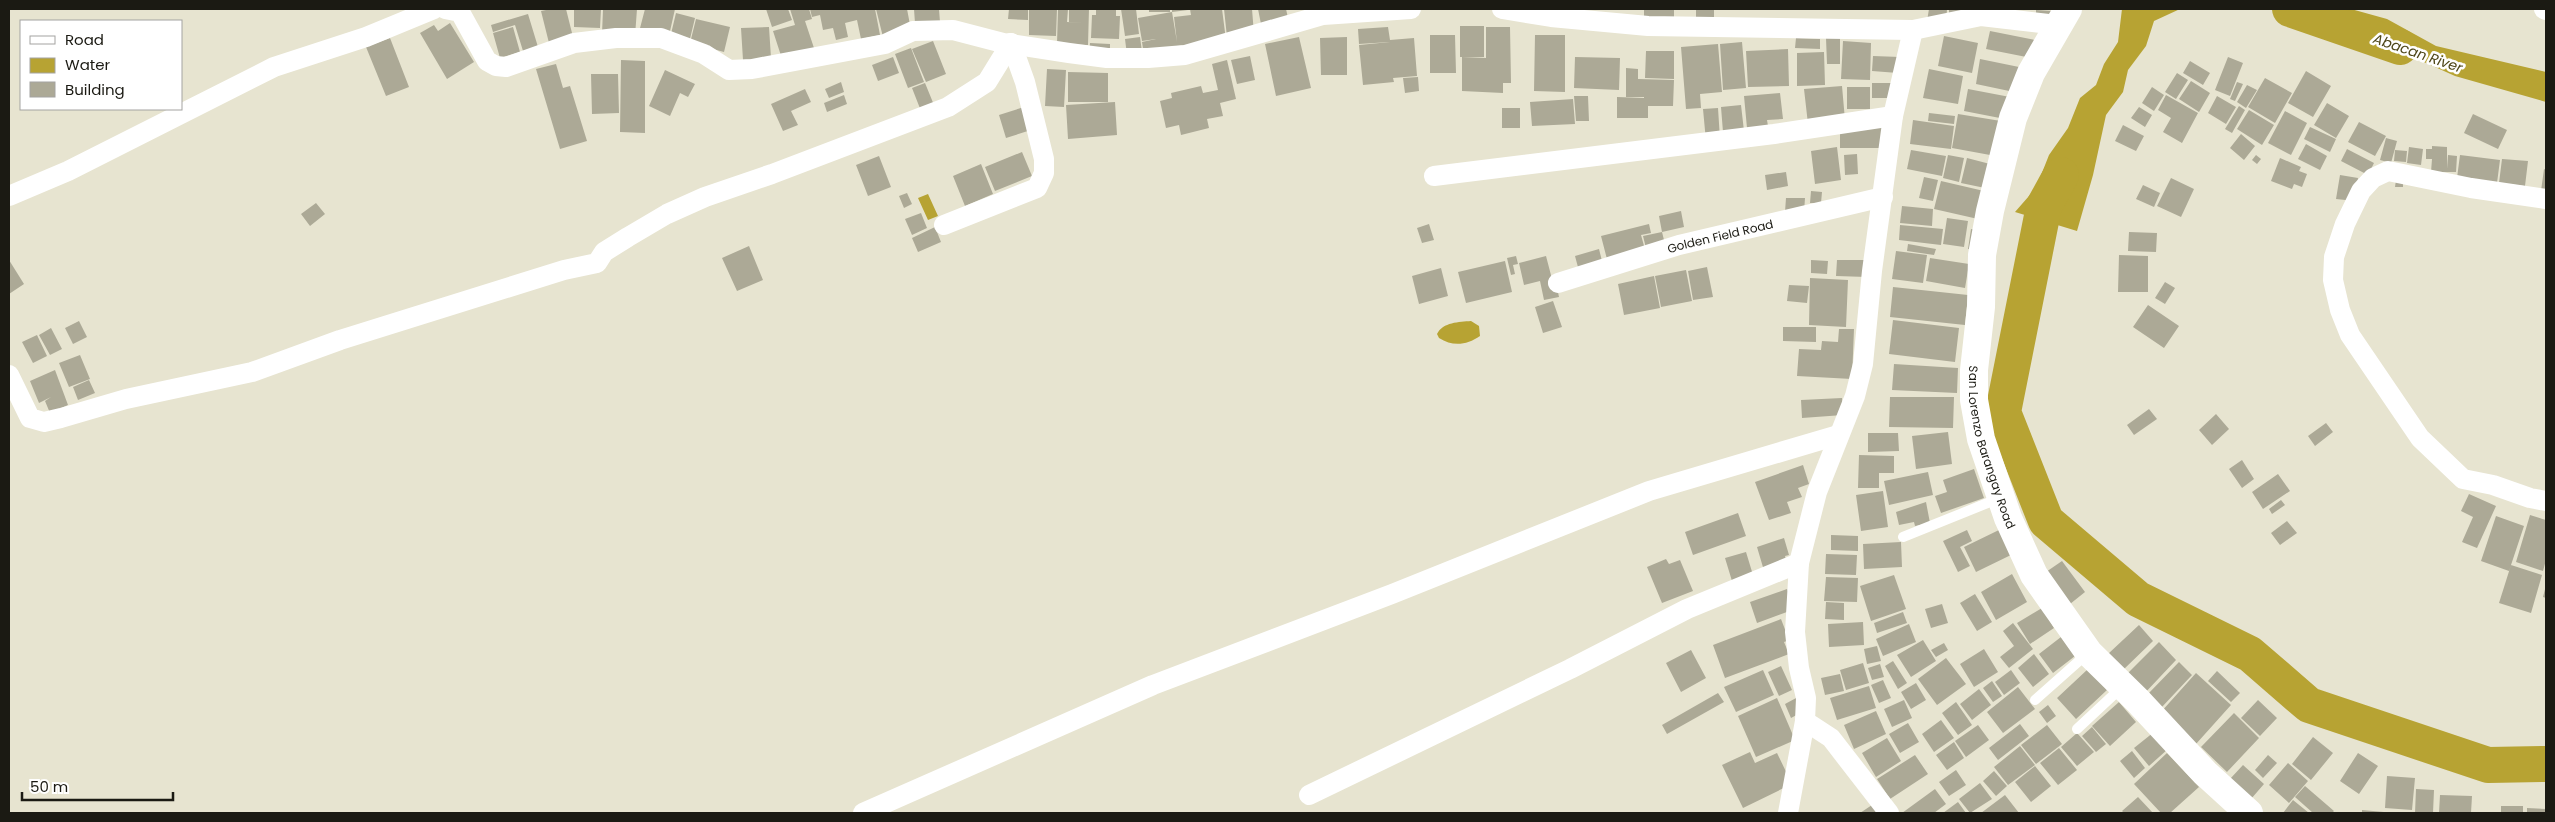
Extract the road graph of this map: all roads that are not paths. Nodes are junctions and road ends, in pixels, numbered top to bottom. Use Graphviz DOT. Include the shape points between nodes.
graph roads {
  1 [pos="434,9"];
  2 [pos="445,9"];
  3 [pos="1411,9"];
  4 [pos="1502,9"];
  5 [pos="1606,16"];
  6 [pos="2062,17"];
  7 [pos="1913,30"];
  8 [pos="1011,43"];
  9 [pos="1893,116"];
  10 [pos="1434,176"];
  11 [pos="9,196"];
  12 [pos="1883,197"];
  13 [pos="2546,199"];
  14 [pos="944,225"];
  15 [pos="1558,283"];
  16 [pos="9,376"];
  17 [pos="1838,435"];
  18 [pos="2001,498"];
  19 [pos="2546,501"];
  20 [pos="1903,537"];
  21 [pos="1799,563"];
  22 [pos="2089,653"];
  23 [pos="2122,686"];
  24 [pos="2035,700"];
  25 [pos="1805,721"];
  26 [pos="2077,729"];
  27 [pos="1309,795"];
  28 [pos="862,813"];
  29 [pos="1788,813"];
  30 [pos="1889,813"];
  31 [pos="2249,813"];
  1 -- 11 [label="street" via="358,40 274,68 68,171"];
  2 -- 8 [label="street" via="460,12 488,61 506,67 574,43 616,38 660,38 704,54 729,70 790,64 885,44 913,32 952,30"];
  3 -- 8 [label="street" via="1323,15 1185,55 1107,58"];
  4 -- 5 [label="street"];
  5 -- 7 [label="street" via="1648,26"];
  6 -- 7 [label="street" via="1981,16"];
  6 -- 18 [label="street, San Lorenzo Barangay Road" via="2031,73 2013,118 1982,255 1974,400 1981,439"];
  7 -- 9 [label="street"];
  8 -- 14 [label="street" via="1025,82 1044,159 1044,173 1037,188"];
  8 -- 16 [label="street" via="987,82 948,107 705,197 628,237 604,252 597,264 564,270 252,372 126,399 44,422 30,418"];
  9 -- 10 [label="street"];
  9 -- 12 [label="street"];
  12 -- 15 [label="street, Golden Field Road" via="1679,245"];
  12 -- 17 [label="street" via="1872,271 1864,364 1855,396"];
  13 -- 19 [label="street" via="2388,171 2373,178 2345,224 2334,257 2334,280 2340,310 2350,335 2420,438 2463,480 2493,485"];
  17 -- 21 [label="street" via="1817,492"];
  17 -- 28 [label="street" via="1648,491 1153,685"];
  18 -- 20 [label="lane"];
  18 -- 22 [label="street, San Lorenzo Barangay Road" via="2034,575"];
  21 -- 25 [label="street" via="1796,632 1798,668 1806,698"];
  21 -- 27 [label="street" via="1687,609"];
  22 -- 23 [label="street, San Lorenzo Barangay Road"];
  22 -- 24 [label="lane"];
  23 -- 26 [label="lane"];
  23 -- 31 [label="street, San Lorenzo Barangay Road" via="2205,773"];
  25 -- 29 [label="street"];
  25 -- 30 [label="street" via="1831,738"];
}
